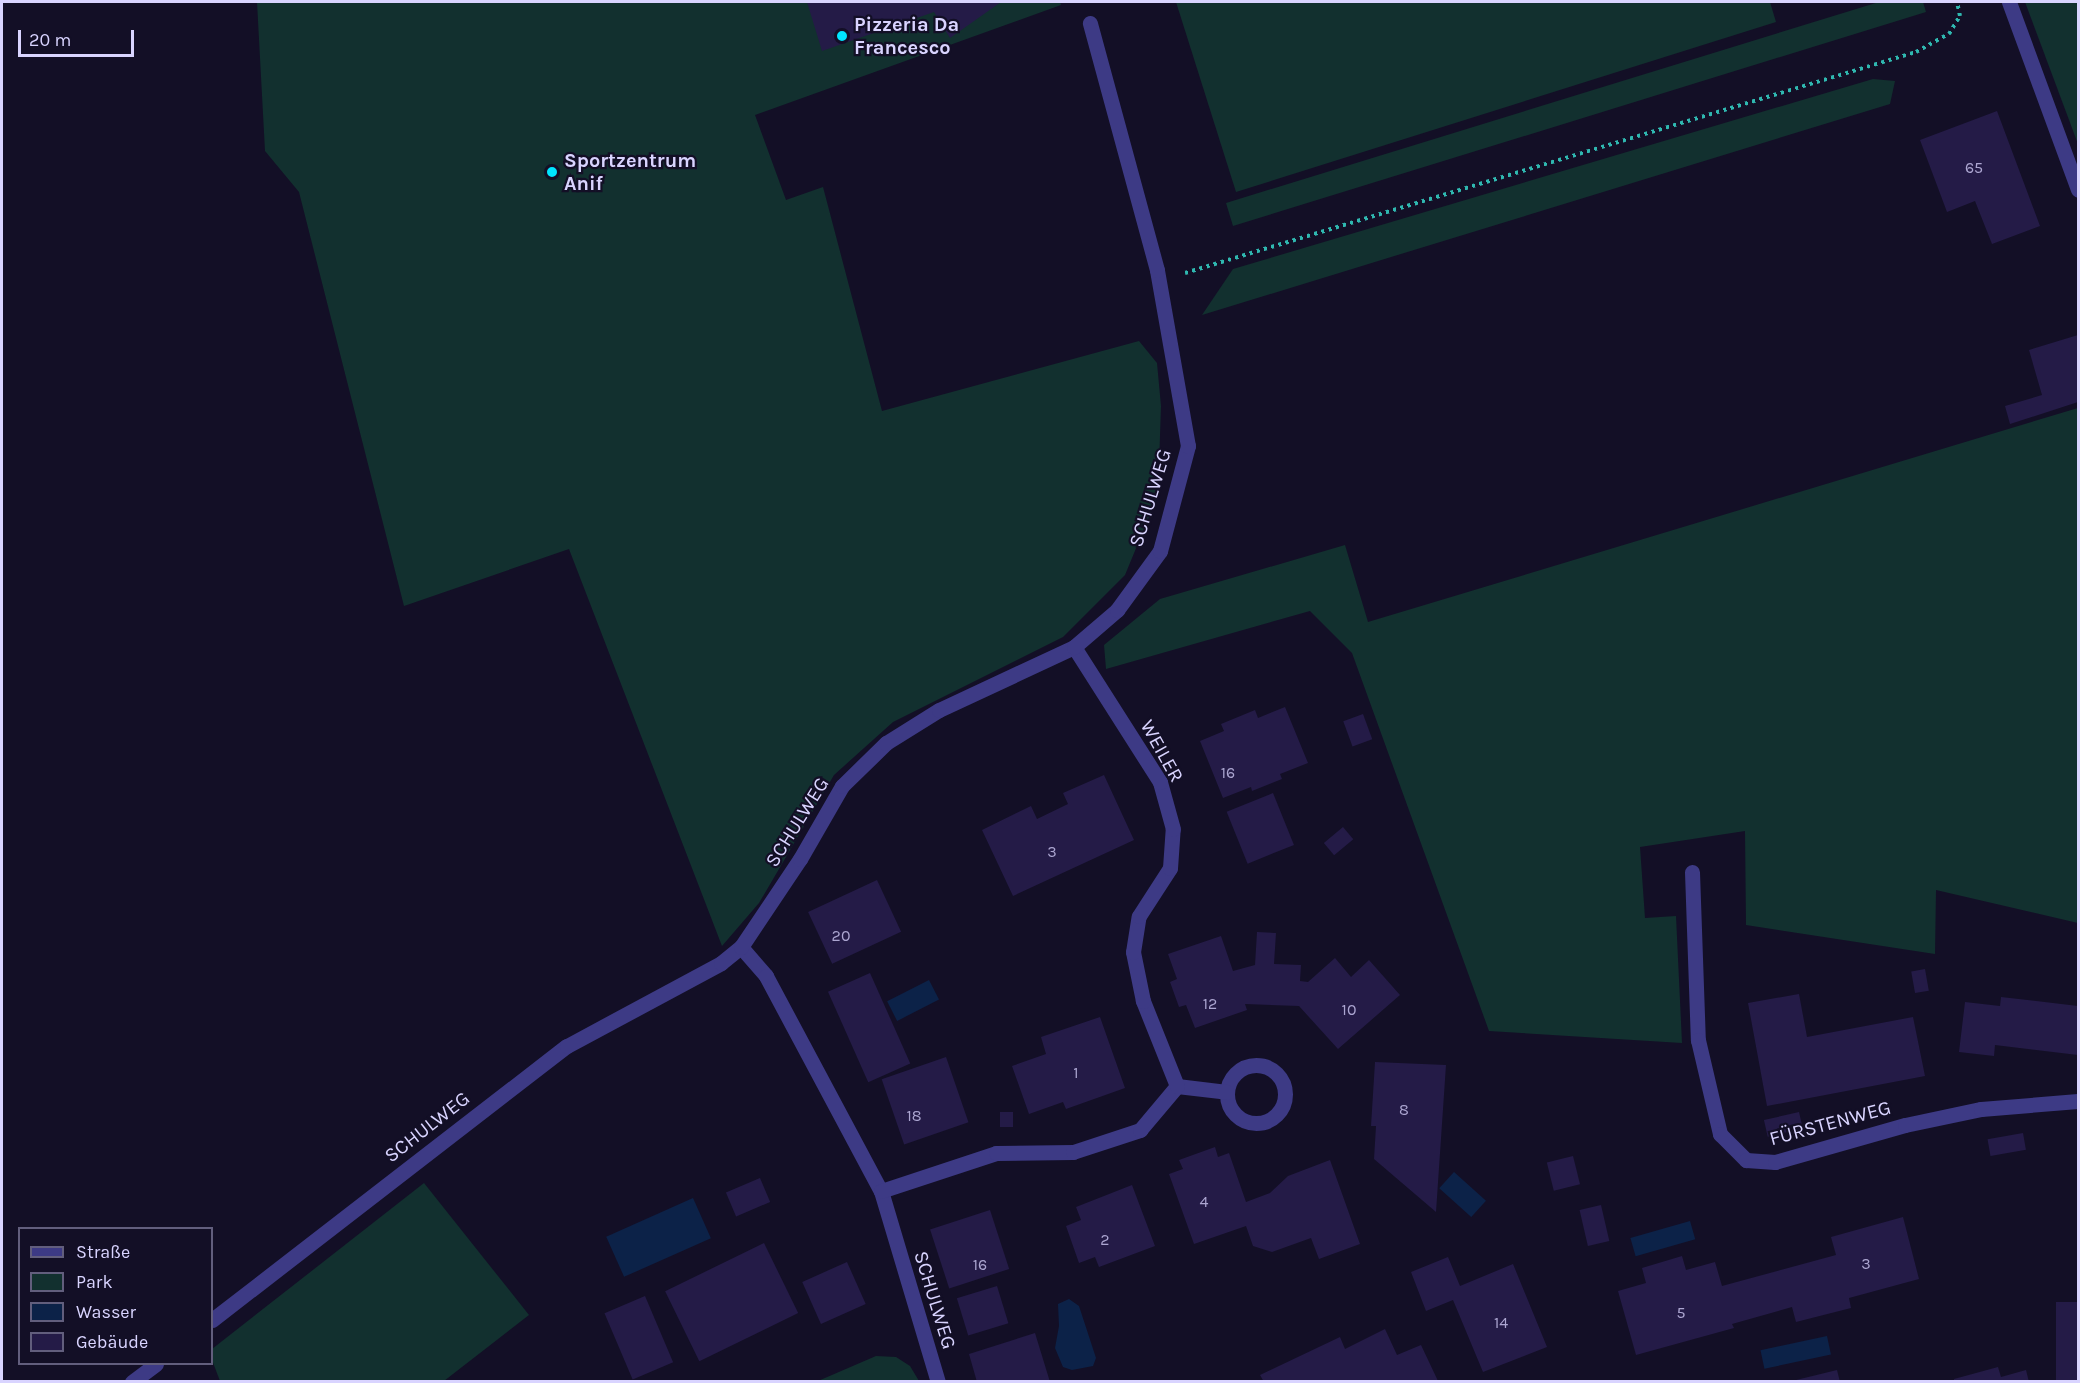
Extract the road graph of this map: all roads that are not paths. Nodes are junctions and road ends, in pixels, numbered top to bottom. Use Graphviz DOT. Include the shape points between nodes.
graph roads {
  1 [pos="2008,2"];
  2 [pos="1090,23"];
  3 [pos="2079,190"];
  4 [pos="1074,647"];
  5 [pos="1692,872"];
  6 [pos="741,947"];
  7 [pos="1178,1086"];
  8 [pos="1227,1092"];
  9 [pos="2079,1101"];
  10 [pos="881,1191"];
  11 [pos="213,1319"];
  12 [pos="155,1365"];
  13 [pos="132,1382"];
  14 [pos="938,1382"];
  1 -- 3 [label="street"];
  2 -- 4 [label="street, SCHULWEG" via="1158,280 1188,446 1160,551 1118,610"];
  4 -- 6 [label="street, SCHULWEG" via="939,710 886,743 842,786 800,859"];
  4 -- 7 [label="street, WEILER" via="1160,782 1173,829 1170,868 1138,916 1133,952 1143,1001"];
  5 -- 9 [label="street, FÜRSTENWEG" via="1698,1040 1720,1134 1746,1160 1775,1162 1905,1125 1981,1109"];
  6 -- 10 [label="street, SCHULWEG" via="766,976"];
  6 -- 11 [label="street, SCHULWEG" via="721,963 567,1046"];
  7 -- 8 [label="street"];
  7 -- 10 [label="street" via="1140,1130 1073,1152 996,1154"];
  10 -- 14 [label="street, SCHULWEG"];
  12 -- 13 [label="street"];
}
